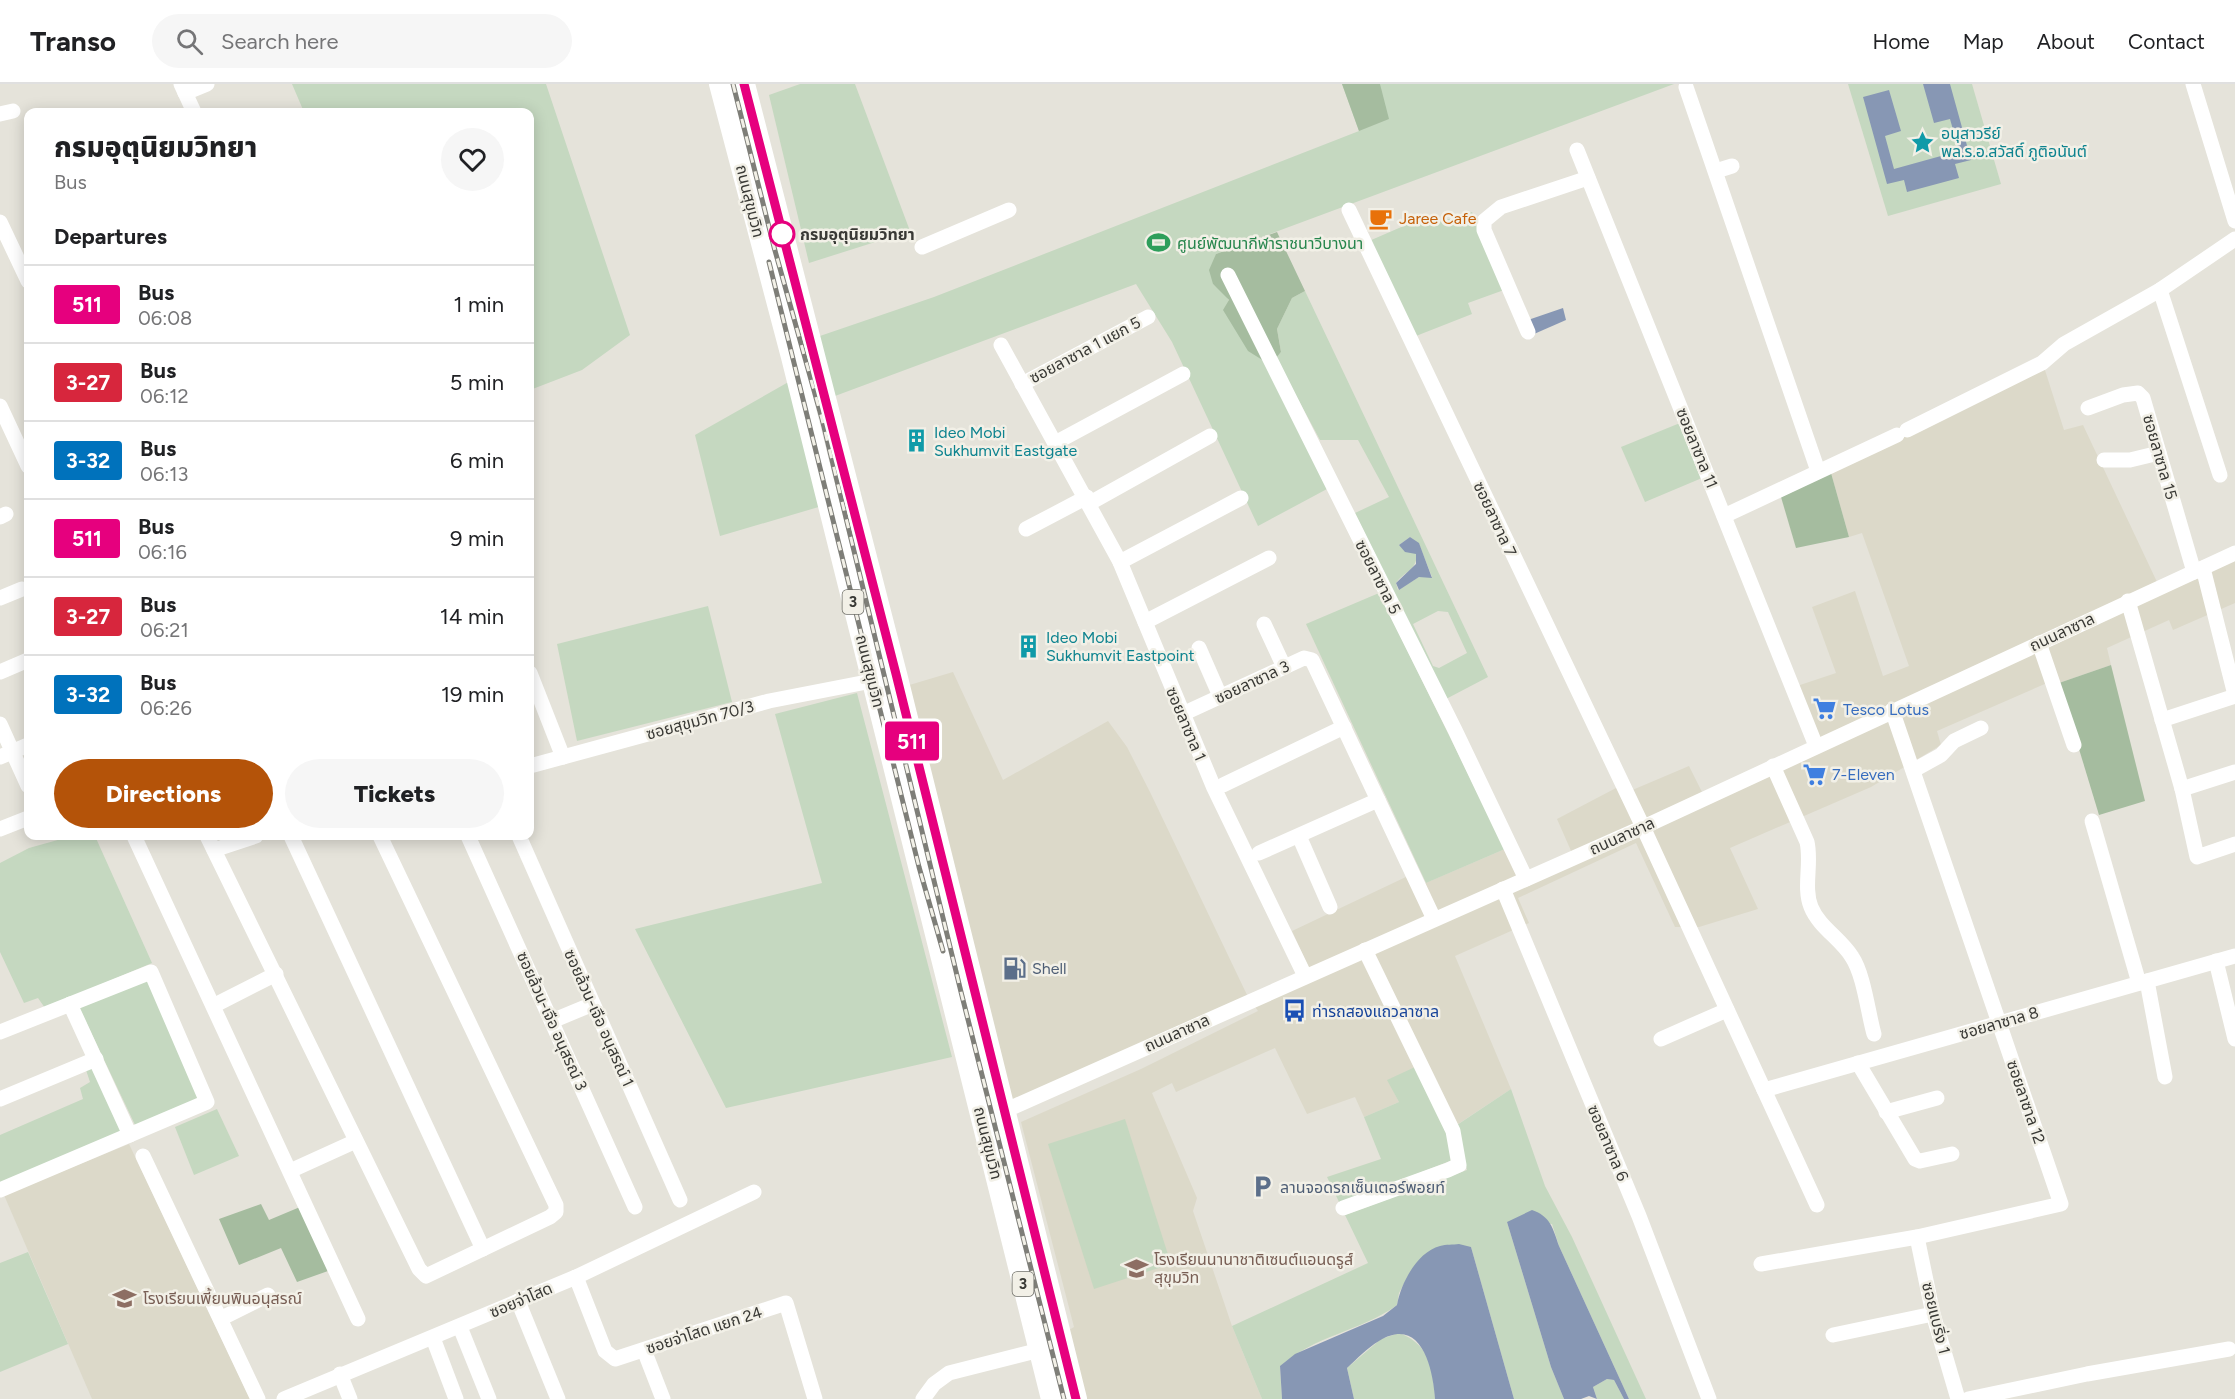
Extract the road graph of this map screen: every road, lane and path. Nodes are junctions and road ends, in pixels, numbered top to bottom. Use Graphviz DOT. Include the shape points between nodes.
graph roads {
  1 [pos="207,84"];
  2 [pos="720,84"];
  3 [pos="744,84"];
  4 [pos="2193,84"];
  5 [pos="1686,87"];
  6 [pos="183,89"];
  7 [pos="192,108"];
  8 [pos="1577,150"];
  9 [pos="1732,166"];
  10 [pos="1716,171"];
  11 [pos="1588,178"];
  12 [pos="1009,210"];
  13 [pos="1349,210"];
  14 [pos="2235,221"];
  15 [pos="0,222"];
  16 [pos="2235,239"];
  17 [pos="922,247"];
  18 [pos="24,273"];
  19 [pos="1228,275"];
  20 [pos="2160,290"];
  21 [pos="1148,317"];
  22 [pos="1528,332"];
  23 [pos="1001,345"];
  24 [pos="1183,374"];
  25 [pos="1022,384"];
  26 [pos="0,406"];
  27 [pos="2088,408"];
  28 [pos="1210,436"];
  29 [pos="1055,443"];
  30 [pos="2159,453"];
  31 [pos="24,457"];
  32 [pos="2104,460"];
  33 [pos="1818,471"];
  34 [pos="2220,475"];
  35 [pos="1241,498"];
  36 [pos="1088,500"];
  37 [pos="1724,516"];
  38 [pos="1026,529"];
  39 [pos="2235,553"];
  40 [pos="1269,558"];
  41 [pos="1120,562"];
  42 [pos="2198,570"];
  43 [pos="22,589"];
  44 [pos="0,598"];
  45 [pos="2128,601"];
  46 [pos="1145,622"];
  47 [pos="1264,624"];
  48 [pos="2039,643"];
  49 [pos="1199,648"];
  50 [pos="24,662"];
  51 [pos="1284,667"];
  52 [pos="0,672"];
  53 [pos="896,674"];
  54 [pos="872,681"];
  55 [pos="534,683"];
  56 [pos="2235,695"];
  57 [pos="1220,696"];
  58 [pos="1892,710"];
  59 [pos="1189,711"];
  60 [pos="2162,720"];
  61 [pos="0,724"];
  62 [pos="1344,728"];
  63 [pos="1981,728"];
  64 [pos="2074,745"];
  65 [pos="1816,746"];
  66 [pos="24,747"];
  67 [pos="7,754"];
  68 [pos="563,757"];
  69 [pos="534,765"];
  70 [pos="1773,766"];
  71 [pos="1914,770"];
  72 [pos="2235,772"];
  73 [pos="24,780"];
  74 [pos="1223,785"];
  75 [pos="2182,789"];
  76 [pos="1378,800"];
  77 [pos="24,820"];
  78 [pos="2092,820"];
  79 [pos="1643,827"];
  80 [pos="0,829"];
  81 [pos="1299,836"];
  82 [pos="136,840"];
  83 [pos="209,840"];
  84 [pos="244,840"];
  85 [pos="293,840"];
  86 [pos="382,840"];
  87 [pos="470,840"];
  88 [pos="521,840"];
  89 [pos="2235,844"];
  90 [pos="214,850"];
  91 [pos="1259,853"];
  92 [pos="1526,879"];
  93 [pos="1503,889"];
  94 [pos="1330,907"];
  95 [pos="1434,919"];
  96 [pos="1365,950"];
  97 [pos="2235,956"];
  98 [pos="2216,962"];
  99 [pos="276,974"];
  100 [pos="1305,976"];
  101 [pos="2143,982"];
  102 [pos="70,1004"];
  103 [pos="593,1004"];
  104 [pos="215,1005"];
  105 [pos="1727,1010"];
  106 [pos="552,1021"];
  107 [pos="2000,1024"];
  108 [pos="0,1032"];
  109 [pos="1874,1034"];
  110 [pos="1661,1039"];
  111 [pos="2235,1039"];
  112 [pos="1888,1055"];
  113 [pos="96,1059"];
  114 [pos="1865,1061"];
  115 [pos="2165,1077"];
  116 [pos="1764,1090"];
  117 [pos="1937,1098"];
  118 [pos="0,1100"];
  119 [pos="1004,1111"];
  120 [pos="1886,1112"];
  121 [pos="982,1120"];
  122 [pos="130,1135"];
  123 [pos="356,1141"];
  124 [pos="1952,1154"];
  125 [pos="143,1156"];
  126 [pos="291,1171"];
  127 [pos="0,1190"];
  128 [pos="754,1192"];
  129 [pos="680,1200"];
  130 [pos="1817,1205"];
  131 [pos="635,1207"];
  132 [pos="1342,1208"];
  133 [pos="1917,1237"];
  134 [pos="483,1250"];
  135 [pos="1761,1264"];
  136 [pos="576,1277"];
  137 [pos="268,1295"];
  138 [pos="518,1301"];
  139 [pos="1933,1314"];
  140 [pos="222,1318"];
  141 [pos="358,1318"];
  142 [pos="460,1326"];
  143 [pos="1833,1335"];
  144 [pos="433,1338"];
  145 [pos="2229,1349"];
  146 [pos="644,1350"];
  147 [pos="1040,1350"];
  148 [pos="340,1374"];
  149 [pos="258,1399"];
  150 [pos="284,1399"];
  151 [pos="350,1399"];
  152 [pos="456,1399"];
  153 [pos="489,1399"];
  154 [pos="558,1399"];
  155 [pos="663,1399"];
  156 [pos="815,1399"];
  157 [pos="923,1399"];
  158 [pos="1052,1399"];
  159 [pos="1076,1399"];
  160 [pos="1709,1399"];
  161 [pos="1958,1399"];
  162 [pos="1968,1399"];
  1 -- 6 [label="street"];
  2 -- 54 [label="highway, ถนนสุขุมวิท / 3"];
  3 -- 53 [label="highway, ถนนสุขุมวิท / 3"];
  4 -- 14 [label="street"];
  5 -- 10 [label="street"];
  6 -- 7 [label="street"];
  8 -- 11 [label="street, ซอยลาซาล 11"];
  9 -- 10 [label="street"];
  10 -- 33 [label="street"];
  11 -- 22 [label="street" via="1501,207 1484,220 1484,230"];
  11 -- 37 [label="street, ซอยลาซาล 11"];
  12 -- 17 [label="street"];
  13 -- 79 [label="street, ซอยลาซาล 7"];
  15 -- 18 [label="street"];
  16 -- 20 [label="street"];
  19 -- 92 [label="street, ซอยลาซาล 5"];
  20 -- 33 [label="street" via="2064,344 2042,363"];
  20 -- 34 [label="street"];
  21 -- 25 [label="street, ซอยลาซาล 1 แยก 5"];
  23 -- 25 [label="street, ซอยลาซาล 1"];
  24 -- 29 [label="street"];
  25 -- 29 [label="street, ซอยลาซาล 1"];
  26 -- 31 [label="street"];
  27 -- 30 [label="street, ซอยลาซาล 15" via="2122,395 2139,394"];
  28 -- 36 [label="street"];
  29 -- 36 [label="street, ซอยลาซาล 1"];
  30 -- 32 [label="street" via="2130,460"];
  30 -- 42 [label="street, ซอยลาซาล 15"];
  33 -- 37 [label="street"];
  35 -- 41 [label="street"];
  36 -- 38 [label="street"];
  36 -- 41 [label="street, ซอยลาซาล 1"];
  37 -- 65 [label="street, ซอยลาซาล 11"];
  39 -- 42 [label="street, ถนนลาซาล"];
  40 -- 46 [label="street"];
  41 -- 46 [label="street, ซอยลาซาล 1"];
  42 -- 45 [label="street, ถนนลาซาล"];
  42 -- 56 [label="street, ซอยลาซาล 15"];
  43 -- 44 [label="street"];
  45 -- 48 [label="street, ถนนลาซาล"];
  45 -- 60 [label="street"];
  46 -- 100 [label="street, ซอยลาซาล 1" via="1214,788"];
  47 -- 51 [label="street"];
  48 -- 58 [label="street, ถนนลาซาล"];
  48 -- 64 [label="street"];
  49 -- 57 [label="street"];
  50 -- 52 [label="street"];
  51 -- 57 [label="street, ซอยลาซาล 3"];
  51 -- 62 [label="street, ซอยลาซาล 3" via="1304,658 1312,660"];
  53 -- 54 [label="street, ซอยสุขุมวิท 70/3"];
  53 -- 119 [label="highway, ถนนสุขุมวิท / 3"];
  54 -- 68 [label="street, ซอยสุขุมวิท 70/3" via="769,701"];
  54 -- 121 [label="highway, ถนนสุขุมวิท / 3"];
  55 -- 68 [label="street"];
  56 -- 60 [label="street"];
  57 -- 59 [label="street, ซอยลาซาล 3"];
  58 -- 65 [label="street, ถนนลาซาล"];
  58 -- 71 [label="street, ซอยลาซาล 12"];
  60 -- 75 [label="street"];
  61 -- 67 [label="street"];
  62 -- 74 [label="street"];
  62 -- 76 [label="street, ซอยลาซาล 3"];
  63 -- 71 [label="street" via="1954,741 1941,755"];
  65 -- 70 [label="street, ถนนลาซาล"];
  66 -- 67 [label="street"];
  67 -- 73 [label="street"];
  68 -- 69 [label="street, ซอยสุขุมวิท 70/3"];
  70 -- 79 [label="street, ถนนลาซาล"];
  70 -- 109 [label="street" via="1807,842 1811,907 1852,957"];
  71 -- 107 [label="street, ซอยลาซาล 12"];
  72 -- 75 [label="street"];
  75 -- 89 [label="street" via="2197,856"];
  76 -- 81 [label="street"];
  76 -- 95 [label="street, ซอยลาซาล 3"];
  77 -- 80 [label="street"];
  78 -- 101 [label="street"];
  79 -- 92 [label="street, ถนนลาซาล"];
  79 -- 105 [label="street"];
  81 -- 91 [label="street"];
  81 -- 94 [label="street"];
  82 -- 104 [label="street"];
  83 -- 90 [label="street"];
  84 -- 90 [label="street"];
  85 -- 134 [label="street"];
  86 -- 134 [label="street" via="556,1205 556,1212 550,1217"];
  87 -- 106 [label="street, ซอยล้วน-เจือ อนุสรณ์ 3"];
  88 -- 103 [label="street, ซอยล้วน-เจือ อนุสรณ์ 1"];
  90 -- 99 [label="street"];
  92 -- 93 [label="street, ถนนลาซาล"];
  93 -- 95 [label="street, ถนนลาซาล"];
  93 -- 160 [label="street, ซอยลาซาล 6" via="1639,1216"];
  95 -- 96 [label="street, ถนนลาซาล"];
  96 -- 100 [label="street, ถนนลาซาล"];
  96 -- 132 [label="street" via="1453,1131 1460,1158 1459,1165 1448,1170"];
  97 -- 98 [label="street, ซอยลาซาล 8"];
  98 -- 101 [label="street, ซอยลาซาล 8"];
  98 -- 111 [label="street"];
  99 -- 104 [label="street"];
  99 -- 123 [label="street"];
  100 -- 119 [label="street, ถนนลาซาล"];
  101 -- 107 [label="street, ซอยลาซาล 8"];
  101 -- 115 [label="street"];
  102 -- 108 [label="street"];
  102 -- 113 [label="street"];
  102 -- 122 [label="street" via="151,972 207,1102"];
  103 -- 106 [label="street"];
  103 -- 129 [label="street, ซอยล้วน-เจือ อนุสรณ์ 1"];
  104 -- 126 [label="street"];
  105 -- 110 [label="street"];
  105 -- 116 [label="street"];
  106 -- 131 [label="street, ซอยล้วน-เจือ อนุสรณ์ 3"];
  107 -- 112 [label="street, ซอยลาซาล 8"];
  107 -- 133 [label="street, ซอยลาซาล 12" via="2061,1204"];
  109 -- 112 [label="street" via="1884,1040"];
  109 -- 114 [label="street"];
  112 -- 114 [label="street, ซอยลาซาล 8"];
  113 -- 118 [label="street"];
  113 -- 122 [label="street"];
  114 -- 116 [label="street, ซอยลาซาล 8"];
  114 -- 120 [label="street"];
  116 -- 130 [label="street"];
  117 -- 120 [label="street"];
  119 -- 121 [label="highway"];
  119 -- 159 [label="highway, ถนนสุขุมวิท / 3"];
  120 -- 124 [label="street" via="1915,1160"];
  121 -- 147 [label="highway, ถนนสุขุมวิท / 3"];
  122 -- 127 [label="street"];
  123 -- 126 [label="street"];
  123 -- 134 [label="street" via="426,1276"];
  125 -- 140 [label="street"];
  126 -- 141 [label="street"];
  128 -- 136 [label="street, ซอยจ่าโสด"];
  133 -- 135 [label="street, ซอยลาซาล 12"];
  133 -- 139 [label="street, ซอยแบริ่ง 1"];
  136 -- 138 [label="street, ซอยจ่าโสด"];
  136 -- 146 [label="street, ซอยจ่าโสด แยก 24" via="609,1357 615,1359"];
  137 -- 140 [label="street"];
  138 -- 142 [label="street, ซอยจ่าโสด"];
  138 -- 154 [label="street"];
  139 -- 143 [label="street"];
  139 -- 161 [label="street, ซอยแบริ่ง 1"];
  140 -- 149 [label="street"];
  142 -- 144 [label="street, ซอยจ่าโสด"];
  142 -- 153 [label="street"];
  144 -- 148 [label="street, ซอยจ่าโสด"];
  144 -- 152 [label="street"];
  145 -- 162 [label="street"];
  146 -- 155 [label="street"];
  146 -- 156 [label="street, ซอยจ่าโสด แยก 24" via="786,1303"];
  147 -- 157 [label="street" via="949,1373"];
  147 -- 158 [label="highway, ถนนสุขุมวิท / 3"];
  148 -- 150 [label="street, ซอยจ่าโสด"];
  148 -- 151 [label="street"];
}
